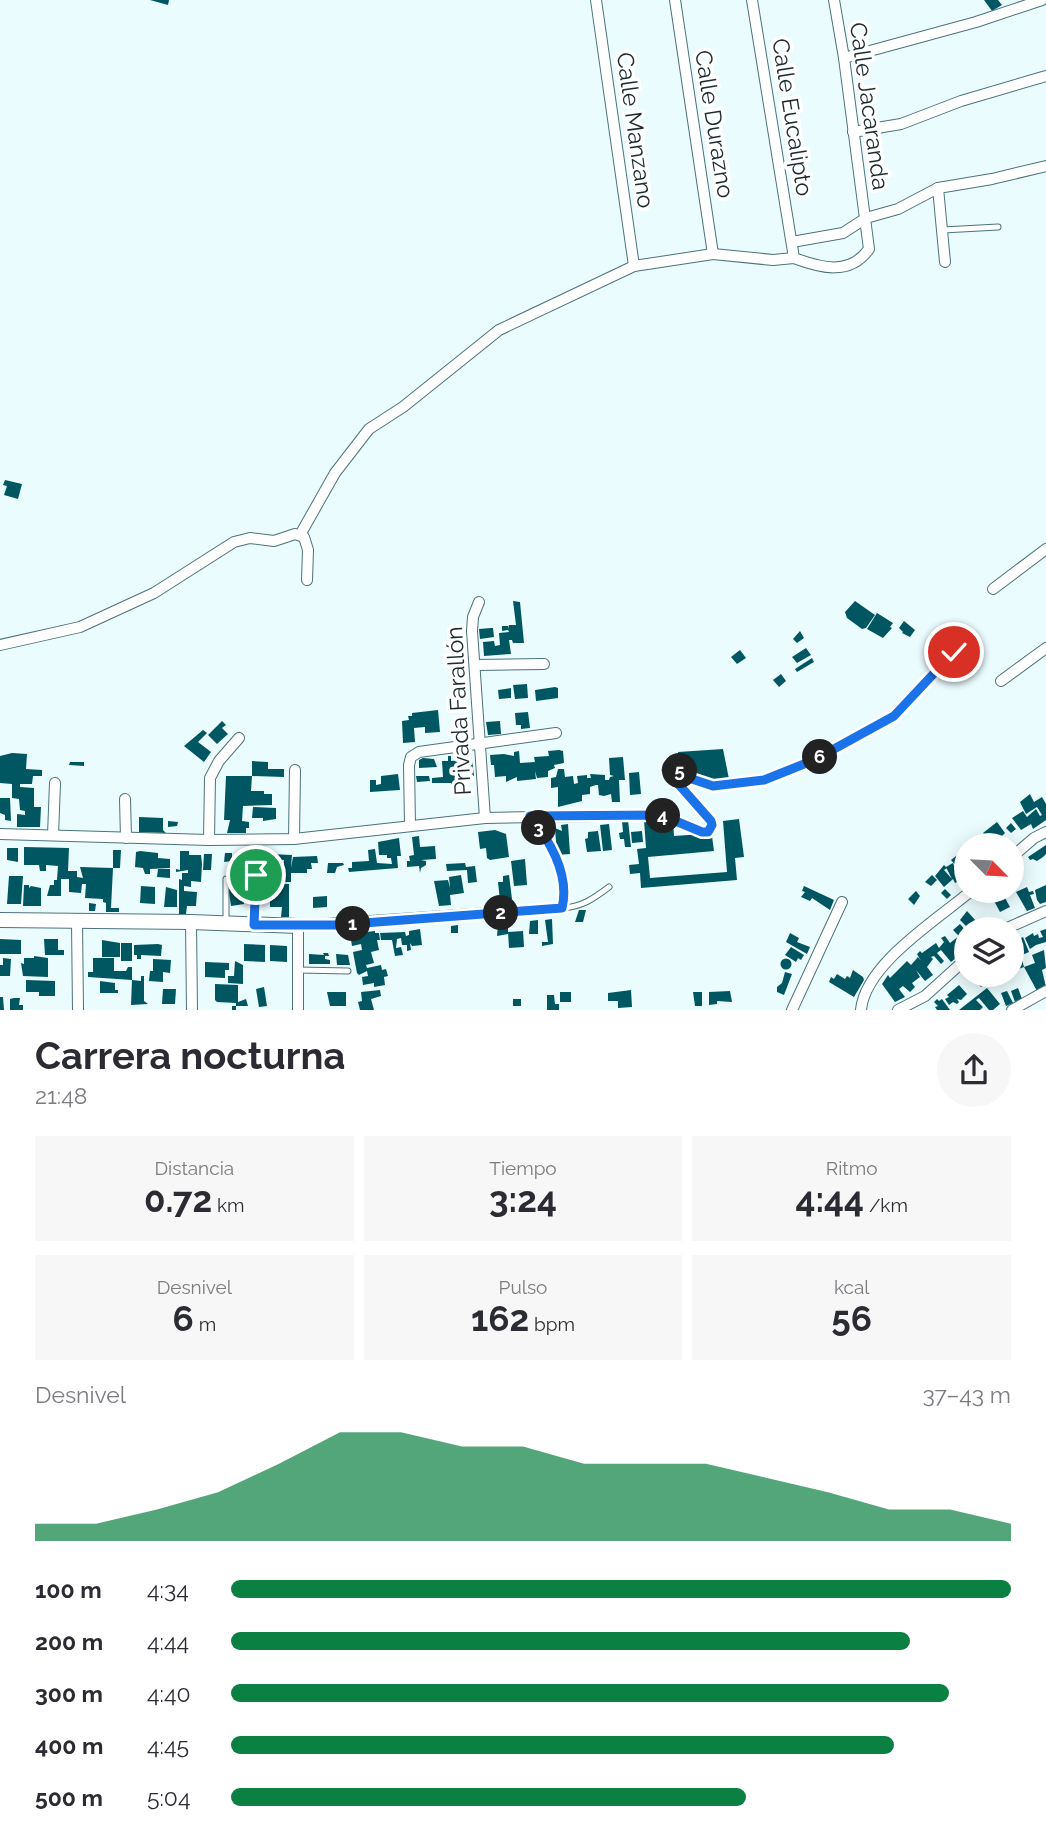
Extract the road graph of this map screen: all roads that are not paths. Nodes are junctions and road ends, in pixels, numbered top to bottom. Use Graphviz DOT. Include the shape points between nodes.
graph roads {
  1 [pos="596,0"];
  2 [pos="675,0"];
  3 [pos="752,0"];
  4 [pos="834,0"];
  5 [pos="1042,0"];
  6 [pos="1021,3"];
  7 [pos="844,58"];
  8 [pos="1046,76"];
  9 [pos="852,132"];
  10 [pos="1046,166"];
  11 [pos="938,188"];
  12 [pos="866,218"];
  13 [pos="998,227"];
  14 [pos="943,230"];
  15 [pos="792,242"];
  16 [pos="713,254"];
  17 [pos="794,258"];
  18 [pos="945,262"];
  19 [pos="634,266"];
  20 [pos="300,535"];
  21 [pos="1046,549"];
  22 [pos="307,580"];
  23 [pos="993,589"];
  24 [pos="479,602"];
  25 [pos="0,645"];
  26 [pos="1046,648"];
  27 [pos="954,652"];
  28 [pos="544,664"];
  29 [pos="475,665"];
  30 [pos="1001,681"];
  31 [pos="556,733"];
  32 [pos="239,737"];
  33 [pos="480,743"];
  34 [pos="295,770"];
  35 [pos="55,783"];
  36 [pos="125,799"];
  37 [pos="530,816"];
  38 [pos="485,818"];
  39 [pos="411,825"];
  40 [pos="1046,832"];
  41 [pos="0,834"];
  42 [pos="52,835"];
  43 [pos="126,838"];
  44 [pos="208,839"];
  45 [pos="294,839"];
  46 [pos="1024,847"];
  47 [pos="256,875"];
  48 [pos="226,879"];
  49 [pos="608,887"];
  50 [pos="842,902"];
  51 [pos="955,903"];
  52 [pos="562,908"];
  53 [pos="1046,911"];
  54 [pos="0,920"];
  55 [pos="1024,921"];
  56 [pos="77,922"];
  57 [pos="191,922"];
  58 [pos="226,923"];
  59 [pos="254,925"];
  60 [pos="298,926"];
  61 [pos="298,970"];
  62 [pos="954,970"];
  63 [pos="348,971"];
  64 [pos="1046,991"];
  65 [pos="78,1010"];
  66 [pos="192,1010"];
  67 [pos="298,1010"];
  68 [pos="792,1010"];
  69 [pos="861,1010"];
  70 [pos="898,1010"];
  71 [pos="1012,1010"];
  1 -- 19 [label="street, Calle Manzano"];
  2 -- 16 [label="street, Calle Durazno"];
  3 -- 15 [label="street, Calle Eucalipto"];
  4 -- 7 [label="street, Calle Jacaranda"];
  5 -- 6 [label="street"];
  6 -- 7 [label="street" via="975,22"];
  7 -- 9 [label="street, Calle Jacaranda"];
  8 -- 9 [label="street" via="901,124"];
  9 -- 12 [label="street, Calle Jacaranda"];
  10 -- 11 [label="street"];
  11 -- 12 [label="street" via="898,209"];
  11 -- 14 [label="street"];
  12 -- 15 [label="street" via="843,233"];
  12 -- 17 [label="street, Calle Jacaranda" via="869,249 861,260 837,268"];
  13 -- 14 [label="lane"];
  14 -- 18 [label="street"];
  15 -- 17 [label="street, Calle Eucalipto"];
  16 -- 17 [label="street, Calle Jacaranda"];
  16 -- 19 [label="street, Calle Jacaranda"];
  19 -- 20 [label="street, Calle Jacaranda" via="499,330 369,429 335,473"];
  20 -- 22 [label="street" via="308,550"];
  20 -- 25 [label="street" via="234,542 154,593 80,627"];
  21 -- 23 [label="street"];
  24 -- 29 [label="street, Privada Farallón" via="471,631"];
  26 -- 30 [label="street"];
  27 -- 37 [label="street" via="894,716 814,760 764,780 713,786 667,766 711,821 708,832 661,815"];
  28 -- 29 [label="street"];
  29 -- 33 [label="street, Privada Farallón"];
  31 -- 33 [label="street"];
  32 -- 44 [label="street" via="210,778"];
  33 -- 38 [label="street, Privada Farallón"];
  33 -- 39 [label="street" via="411,757"];
  34 -- 45 [label="street"];
  35 -- 42 [label="street"];
  36 -- 43 [label="street"];
  37 -- 38 [label="street"];
  37 -- 52 [label="street" via="547,838 558,864 566,894"];
  38 -- 39 [label="street"];
  39 -- 45 [label="street"];
  40 -- 46 [label="street"];
  41 -- 42 [label="street"];
  42 -- 43 [label="street"];
  43 -- 44 [label="street"];
  44 -- 45 [label="street"];
  47 -- 59 [label="lane"];
  48 -- 58 [label="lane"];
  49 -- 52 [label="lane" via="577,908"];
  50 -- 68 [label="street"];
  51 -- 69 [label="street" via="874,975"];
  52 -- 60 [label="street"];
  53 -- 55 [label="street"];
  54 -- 56 [label="street"];
  56 -- 57 [label="street"];
  56 -- 65 [label="street"];
  57 -- 58 [label="street"];
  57 -- 66 [label="street"];
  58 -- 59 [label="street"];
  59 -- 60 [label="street"];
  60 -- 61 [label="street"];
  61 -- 63 [label="lane"];
  61 -- 67 [label="street"];
  62 -- 70 [label="street" via="925,996"];
  64 -- 71 [label="street"];
}
